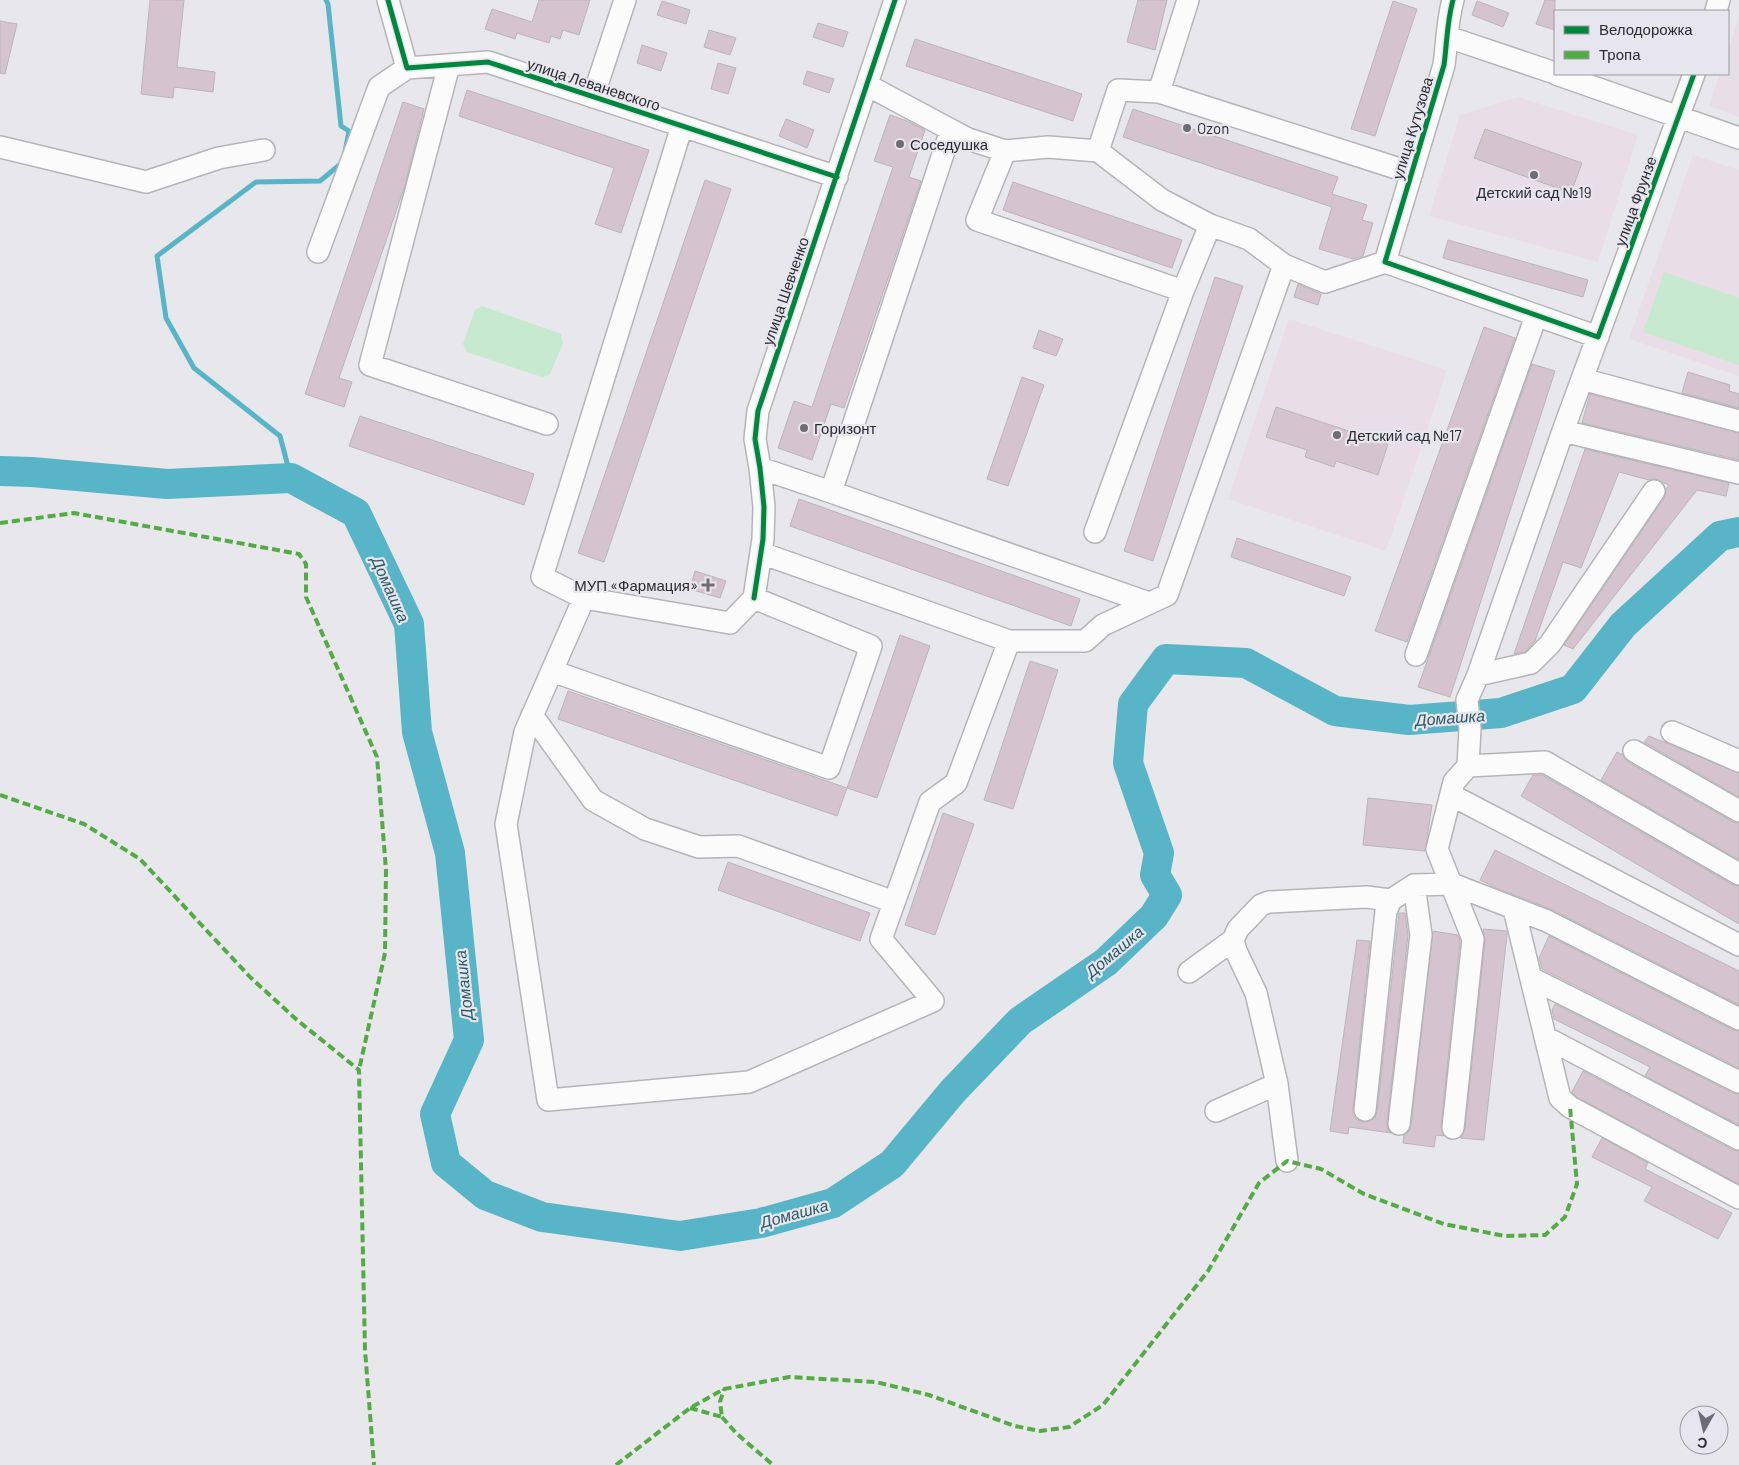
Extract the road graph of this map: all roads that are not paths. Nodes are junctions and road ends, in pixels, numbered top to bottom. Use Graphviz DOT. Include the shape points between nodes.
graph roads {
  1 [pos="388,0"];
  2 [pos="625,0"];
  3 [pos="895,0"];
  4 [pos="1188,0"];
  5 [pos="1453,0"];
  6 [pos="1448,37"];
  7 [pos="449,65"];
  8 [pos="406,68"];
  9 [pos="1554,73"];
  10 [pos="1559,75"];
  11 [pos="1694,75"];
  12 [pos="868,85"];
  13 [pos="1160,92"];
  14 [pos="593,97"];
  15 [pos="1680,116"];
  16 [pos="682,126"];
  17 [pos="951,130"];
  18 [pos="1739,138"];
  19 [pos="0,147"];
  20 [pos="264,150"];
  21 [pos="1005,151"];
  22 [pos="1098,151"];
  23 [pos="1412,173"];
  24 [pos="837,177"];
  25 [pos="1210,225"];
  26 [pos="318,252"];
  27 [pos="1385,262"];
  28 [pos="1284,265"];
  29 [pos="1183,291"];
  30 [pos="1536,316"];
  31 [pos="1598,337"];
  32 [pos="1582,379"];
  33 [pos="1739,421"];
  34 [pos="547,424"];
  35 [pos="1563,431"];
  36 [pos="760,468"];
  37 [pos="1739,473"];
  38 [pos="1654,491"];
  39 [pos="831,492"];
  40 [pos="1096,532"];
  41 [pos="761,553"];
  42 [pos="584,598"];
  43 [pos="754,598"];
  44 [pos="1149,603"];
  45 [pos="1009,641"];
  46 [pos="1416,654"];
  47 [pos="552,671"];
  48 [pos="1478,675"];
  49 [pos="532,715"];
  50 [pos="1672,732"];
  51 [pos="1634,751"];
  52 [pos="1739,761"];
  53 [pos="1468,766"];
  54 [pos="1451,795"];
  55 [pos="1739,811"];
  56 [pos="1739,874"];
  57 [pos="1452,884"];
  58 [pos="1414,885"];
  59 [pos="1391,900"];
  60 [pos="894,902"];
  61 [pos="1514,909"];
  62 [pos="1233,940"];
  63 [pos="1739,945"];
  64 [pos="1189,972"];
  65 [pos="1531,978"];
  66 [pos="1739,1019"];
  67 [pos="1546,1037"];
  68 [pos="1739,1082"];
  69 [pos="1277,1084"];
  70 [pos="1365,1110"];
  71 [pos="1216,1111"];
  72 [pos="1399,1124"];
  73 [pos="1453,1128"];
  74 [pos="1739,1139"];
  75 [pos="1287,1161"];
  76 [pos="1739,1198"];
  1 -- 8 [label="street"];
  2 -- 14 [label="street"];
  3 -- 12 [label="street, улица Шевченко"];
  4 -- 13 [label="street"];
  5 -- 6 [label="street, улица Кутузова" via="1448,15"];
  6 -- 9 [label="street"];
  6 -- 23 [label="street, улица Кутузова" via="1444,65"];
  7 -- 8 [label="street, улица Леваневского"];
  7 -- 14 [label="street, улица Леваневского" via="488,62"];
  7 -- 34 [label="street" via="370,365"];
  8 -- 26 [label="street" via="379,87"];
  10 -- 15 [label="street"];
  11 -- 15 [label="street, улица Фрунзе"];
  12 -- 17 [label="street"];
  12 -- 24 [label="street, улица Шевченко"];
  13 -- 22 [label="street, улица Кутузова" via="1118,90"];
  13 -- 23 [label="street, улица Кутузова"];
  14 -- 16 [label="street, улица Леваневского"];
  15 -- 18 [label="street"];
  15 -- 31 [label="street, улица Фрунзе"];
  16 -- 24 [label="street, улица Леваневского"];
  16 -- 42 [label="street" via="542,577"];
  17 -- 21 [label="street"];
  17 -- 39 [label="street"];
  19 -- 20 [label="street" via="146,182 219,158"];
  21 -- 22 [label="street" via="1048,147"];
  21 -- 29 [label="street" via="977,220"];
  22 -- 25 [label="street" via="1162,200"];
  23 -- 27 [label="street, улица Кутузова"];
  24 -- 36 [label="street, улица Шевченко" via="758,411 755,438"];
  25 -- 28 [label="street" via="1249,239"];
  25 -- 29 [label="street"];
  27 -- 28 [label="street" via="1325,282"];
  27 -- 30 [label="street"];
  28 -- 44 [label="street" via="1167,595"];
  29 -- 40 [label="street"];
  30 -- 31 [label="street"];
  30 -- 46 [label="street"];
  31 -- 32 [label="street, улица Фрунзе"];
  32 -- 33 [label="street"];
  32 -- 35 [label="street, улица Фрунзе"];
  35 -- 37 [label="street"];
  35 -- 48 [label="street, улица Фрунзе"];
  36 -- 39 [label="street"];
  36 -- 41 [label="street, улица Шевченко" via="764,507"];
  38 -- 48 [label="street" via="1550,644 1531,663"];
  39 -- 44 [label="street"];
  41 -- 43 [label="street, улица Шевченко"];
  41 -- 45 [label="street"];
  42 -- 43 [label="street" via="730,623"];
  42 -- 47 [label="street"];
  43 -- 47 [label="street" via="871,646 829,768"];
  44 -- 45 [label="street" via="1103,625 1084,641"];
  45 -- 60 [label="street" via="956,783 930,802"];
  47 -- 49 [label="street"];
  48 -- 53 [label="street, улица Фрунзе" via="1467,700 1470,729"];
  49 -- 60 [label="street" via="593,800 645,829 699,846 738,846"];
  49 -- 60 [label="street" via="525,732 506,824 548,1100 749,1082 933,1001 881,939"];
  50 -- 52 [label="street"];
  51 -- 55 [label="street"];
  53 -- 54 [label="street" via="1454,782"];
  53 -- 56 [label="street" via="1545,762"];
  54 -- 57 [label="street" via="1437,849"];
  54 -- 63 [label="street"];
  57 -- 58 [label="street"];
  57 -- 61 [label="street"];
  57 -- 73 [label="street" via="1473,939"];
  58 -- 59 [label="street"];
  58 -- 72 [label="street" via="1421,935"];
  59 -- 62 [label="street" via="1366,897 1269,902 1261,905 1238,929"];
  59 -- 70 [label="street" via="1386,911"];
  61 -- 65 [label="street"];
  61 -- 66 [label="street" via="1547,921"];
  62 -- 64 [label="street"];
  62 -- 69 [label="street" via="1256,993"];
  65 -- 67 [label="street"];
  65 -- 68 [label="street"];
  67 -- 74 [label="street"];
  67 -- 76 [label="street" via="1560,1098 1570,1107"];
  69 -- 71 [label="street"];
  69 -- 75 [label="street"];
}
